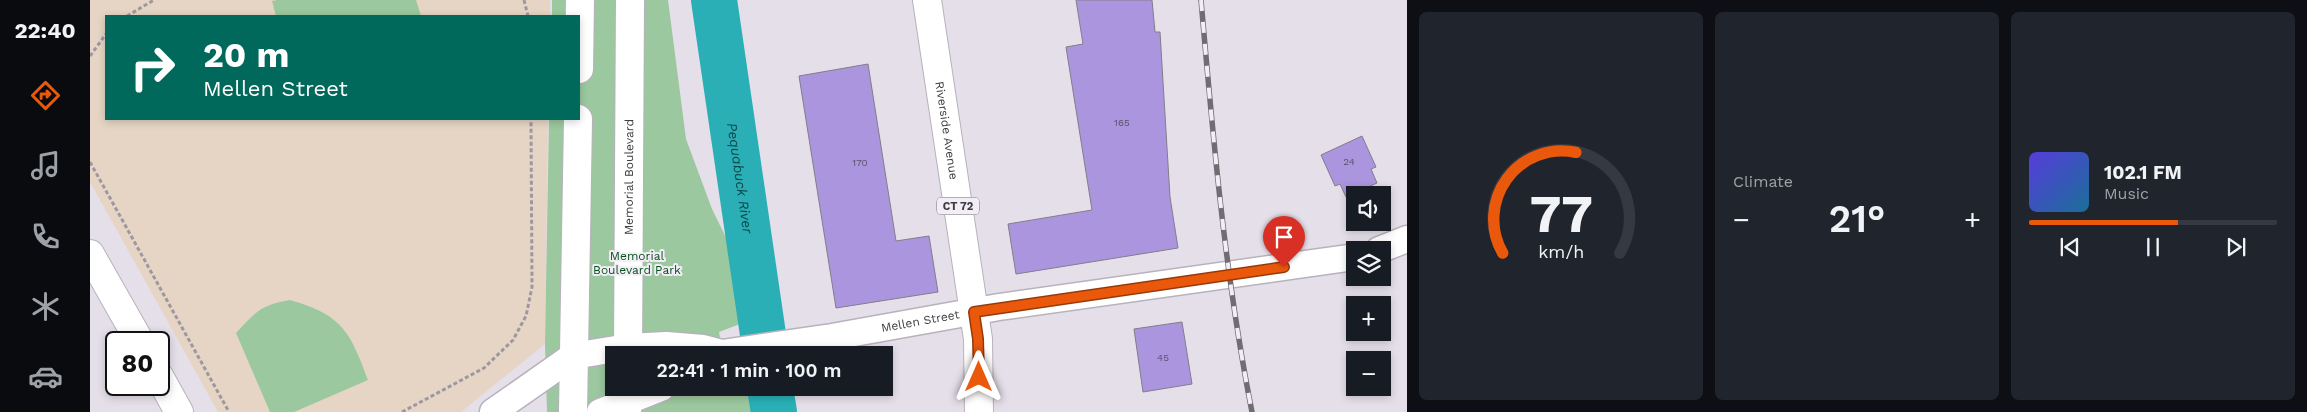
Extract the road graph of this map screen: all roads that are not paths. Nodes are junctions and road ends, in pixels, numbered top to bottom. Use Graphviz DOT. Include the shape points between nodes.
graph roads {
  1 [pos="580,0"];
  2 [pos="630,0"];
  3 [pos="927,0"];
  4 [pos="580,15"];
  5 [pos="578,120"];
  6 [pos="1407,239"];
  7 [pos="1391,245"];
  8 [pos="90,254"];
  9 [pos="1346,258"];
  10 [pos="974,312"];
  11 [pos="134,331"];
  12 [pos="628,346"];
  13 [pos="655,346"];
  14 [pos="684,346"];
  15 [pos="773,346"];
  16 [pos="605,353"];
  17 [pos="573,356"];
  18 [pos="170,396"];
  19 [pos="627,400"];
  20 [pos="179,412"];
  21 [pos="493,412"];
  22 [pos="573,412"];
  23 [pos="600,412"];
  24 [pos="978,412"];
  1 -- 4 [label="main road"];
  2 -- 12 [label="main road, Memorial Boulevard"];
  3 -- 10 [label="main road, Riverside Avenue / CT 72"];
  5 -- 17 [label="main road"];
  6 -- 7 [label="street"];
  8 -- 11 [label="main road"];
  9 -- 10 [label="street, Mellen Street"];
  10 -- 15 [label="street, Mellen Street"];
  10 -- 24 [label="main road, Riverside Avenue / CT 72" via="978,339"];
  13 -- 14 [label="street, Mellen Street"];
  16 -- 17 [label="street, Mellen Street"];
  17 -- 21 [label="street, Mellen Street"];
  17 -- 22 [label="main road"];
  18 -- 20 [label="main road"];
  19 -- 23 [label="street"];
}
